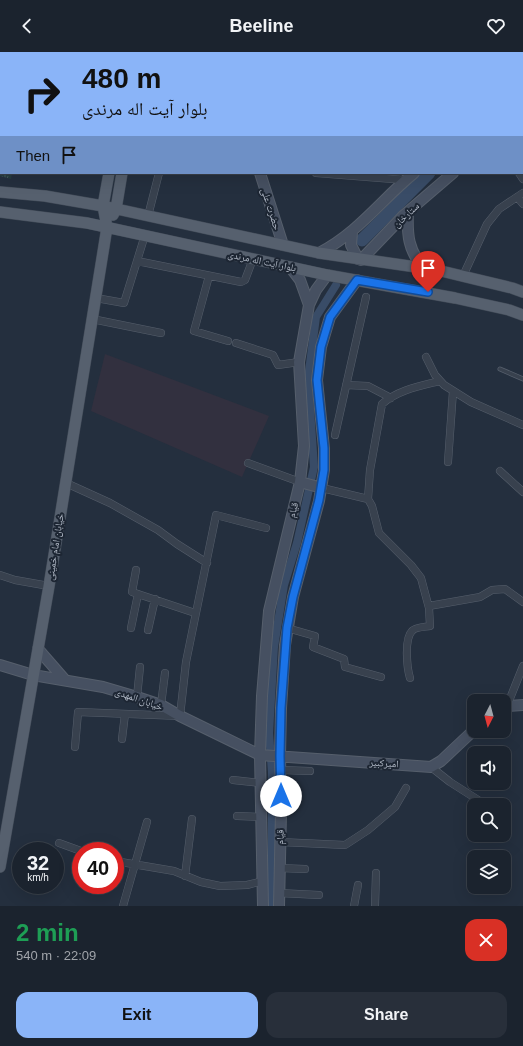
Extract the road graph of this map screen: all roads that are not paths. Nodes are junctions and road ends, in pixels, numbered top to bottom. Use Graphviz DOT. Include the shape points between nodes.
graph roads {
  1 [pos="109,174"];
  2 [pos="122,174"];
  3 [pos="159,174"];
  4 [pos="260,174"];
  5 [pos="334,174"];
  6 [pos="413,174"];
  7 [pos="452,174"];
  8 [pos="405,180"];
  9 [pos="0,192"];
  10 [pos="520,195"];
  11 [pos="523,204"];
  12 [pos="103,206"];
  13 [pos="116,209"];
  14 [pos="0,212"];
  15 [pos="408,212"];
  16 [pos="148,216"];
  17 [pos="169,220"];
  18 [pos="107,227"];
  19 [pos="352,232"];
  20 [pos="145,235"];
  21 [pos="162,239"];
  22 [pos="283,244"];
  23 [pos="319,253"];
  24 [pos="253,259"];
  25 [pos="360,259"];
  26 [pos="137,261"];
  27 [pos="290,267"];
  28 [pos="424,268"];
  29 [pos="327,275"];
  30 [pos="209,276"];
  31 [pos="463,276"];
  32 [pos="357,280"];
  33 [pos="523,292"];
  34 [pos="366,297"];
  35 [pos="96,298"];
  36 [pos="309,305"];
  37 [pos="523,315"];
  38 [pos="92,319"];
  39 [pos="161,333"];
  40 [pos="228,341"];
  41 [pos="236,343"];
  42 [pos="426,357"];
  43 [pos="299,362"];
  44 [pos="500,369"];
  45 [pos="523,379"];
  46 [pos="440,381"];
  47 [pos="346,385"];
  48 [pos="453,391"];
  49 [pos="391,398"];
  50 [pos="523,425"];
  51 [pos="335,435"];
  52 [pos="448,462"];
  53 [pos="248,463"];
  54 [pos="500,471"];
  55 [pos="300,482"];
  56 [pos="66,483"];
  57 [pos="322,488"];
  58 [pos="523,492"];
  59 [pos="368,499"];
  60 [pos="266,528"];
  61 [pos="207,563"];
  62 [pos="136,570"];
  63 [pos="0,576"];
  64 [pos="49,586"];
  65 [pos="138,594"];
  66 [pos="154,599"];
  67 [pos="523,602"];
  68 [pos="429,606"];
  69 [pos="195,613"];
  70 [pos="131,628"];
  71 [pos="287,628"];
  72 [pos="148,630"];
  73 [pos="38,649"];
  74 [pos="0,665"];
  75 [pos="523,666"];
  76 [pos="140,667"];
  77 [pos="165,673"];
  78 [pos="33,675"];
  79 [pos="381,677"];
  80 [pos="410,678"];
  81 [pos="65,680"];
  82 [pos="511,695"];
  83 [pos="138,697"];
  84 [pos="161,705"];
  85 [pos="523,705"];
  86 [pos="511,706"];
  87 [pos="125,714"];
  88 [pos="180,716"];
  89 [pos="467,737"];
  90 [pos="122,740"];
  91 [pos="75,747"];
  92 [pos="260,755"];
  93 [pos="280,756"];
  94 [pos="431,767"];
  95 [pos="280,770"];
  96 [pos="310,771"];
  97 [pos="234,780"];
  98 [pos="261,782"];
  99 [pos="406,788"];
  100 [pos="475,798"];
  101 [pos="237,816"];
  102 [pos="261,817"];
  103 [pos="192,819"];
  104 [pos="146,822"];
  105 [pos="280,842"];
  106 [pos="124,863"];
  107 [pos="134,865"];
  108 [pos="0,867"];
  109 [pos="279,868"];
  110 [pos="305,869"];
  111 [pos="376,873"];
  112 [pos="185,876"];
  113 [pos="263,881"];
  114 [pos="358,885"];
  115 [pos="279,893"];
  116 [pos="319,894"];
  117 [pos="123,906"];
  118 [pos="263,906"];
  119 [pos="279,906"];
  120 [pos="354,906"];
  121 [pos="375,906"];
  1 -- 12 [label="main road"];
  2 -- 13 [label="main road"];
  3 -- 16 [label="street"];
  4 -- 22 [label="street, حضرت علی"];
  5 -- 8 [label="street"];
  6 -- 8 [label="street"];
  7 -- 15 [label="street, ستارخان"];
  8 -- 19 [label="street"];
  9 -- 12 [label="main road, بلوار آیت اله مرندی" via="45,196"];
  10 -- 11 [label="street"];
  10 -- 31 [label="street" via="499,209 487,224"];
  12 -- 13 [label="main road, بلوار آیت اله مرندی"];
  12 -- 18 [label="main road"];
  13 -- 16 [label="main road, بلوار آیت اله مرندی"];
  13 -- 18 [label="main road"];
  14 -- 18 [label="main road, بلوار آیت اله مرندی" via="87,222"];
  15 -- 25 [label="street, ستارخان"];
  15 -- 28 [label="street" via="407,229 413,254"];
  16 -- 17 [label="main road, بلوار آیت اله مرندی"];
  17 -- 21 [label="main road" via="159,225 158,234"];
  17 -- 22 [label="main road, بلوار آیت اله مرندی"];
  18 -- 20 [label="main road, بلوار آیت اله مرندی"];
  18 -- 35 [label="main road, خیابان امام خمینی"];
  19 -- 23 [label="street"];
  19 -- 25 [label="street" via="351,245"];
  20 -- 21 [label="main road, بلوار آیت اله مرندی"];
  20 -- 26 [label="street"];
  21 -- 24 [label="main road, بلوار آیت اله مرندی"];
  22 -- 23 [label="main road, بلوار آیت اله مرندی"];
  23 -- 25 [label="main road, بلوار آیت اله مرندی"];
  24 -- 27 [label="main road, بلوار آیت اله مرندی"];
  24 -- 30 [label="street" via="246,280 241,282"];
  25 -- 28 [label="main road, بلوار آیت اله مرندی"];
  26 -- 30 [label="street"];
  26 -- 35 [label="street" via="124,302"];
  27 -- 29 [label="main road, بلوار آیت اله مرندی"];
  27 -- 36 [label="street" via="300,280"];
  28 -- 31 [label="main road, بلوار آیت اله مرندی"];
  29 -- 32 [label="main road, بلوار آیت اله مرندی"];
  29 -- 36 [label="street"];
  30 -- 40 [label="street" via="194,331"];
  31 -- 33 [label="main road, بلوار آیت اله مرندی"];
  32 -- 37 [label="main road, بلوار آیت اله مرندی" via="456,298"];
  32 -- 57 [label="street, قیام" via="330,317 321,347 317,380 324,448"];
  34 -- 47 [label="street"];
  35 -- 38 [label="main road, خیابان امام خمینی"];
  36 -- 43 [label="street, قیام"];
  38 -- 39 [label="street"];
  38 -- 56 [label="main road, خیابان امام خمینی"];
  41 -- 43 [label="street" via="273,355 278,365"];
  42 -- 46 [label="street"];
  43 -- 55 [label="street, قیام" via="304,446"];
  44 -- 45 [label="lane"];
  46 -- 48 [label="street"];
  46 -- 49 [label="street" via="406,390"];
  47 -- 49 [label="street" via="368,386"];
  47 -- 51 [label="street"];
  48 -- 50 [label="street" via="471,402"];
  48 -- 52 [label="street"];
  49 -- 59 [label="street" via="382,404 370,470"];
  53 -- 55 [label="street"];
  54 -- 58 [label="street"];
  55 -- 57 [label="street"];
  55 -- 92 [label="street, قیام" via="268,611"];
  56 -- 61 [label="street" via="110,503 158,530"];
  56 -- 64 [label="main road, خیابان امام خمینی"];
  57 -- 59 [label="street"];
  57 -- 71 [label="street, قیام"];
  59 -- 68 [label="street" via="379,533 421,578"];
  60 -- 61 [label="street" via="216,515"];
  61 -- 69 [label="street"];
  62 -- 65 [label="street" via="132,592"];
  63 -- 64 [label="street"];
  64 -- 73 [label="main road, خیابان امام خمینی"];
  65 -- 66 [label="street"];
  65 -- 70 [label="street"];
  66 -- 69 [label="street"];
  66 -- 72 [label="street"];
  67 -- 68 [label="street" via="505,589 492,590 480,597"];
  68 -- 80 [label="street" via="430,626 410,633 406,654"];
  69 -- 88 [label="street"];
  71 -- 79 [label="street" via="315,636 313,647 344,659 345,667"];
  71 -- 93 [label="street, قیام"];
  73 -- 78 [label="main road, خیابان امام خمینی"];
  73 -- 81 [label="street"];
  74 -- 78 [label="street, خیابان المهدی"];
  75 -- 82 [label="street"];
  76 -- 83 [label="street"];
  77 -- 84 [label="street"];
  78 -- 81 [label="street, خیابان المهدی"];
  78 -- 108 [label="main road, خیابان امام خمینی"];
  81 -- 83 [label="street, خیابان المهدی"];
  83 -- 84 [label="street, خیابان المهدی"];
  84 -- 88 [label="street, خیابان المهدی"];
  85 -- 86 [label="street"];
  87 -- 88 [label="street"];
  87 -- 90 [label="street"];
  87 -- 91 [label="street" via="78,712"];
  88 -- 92 [label="street, خیابان المهدی"];
  89 -- 94 [label="street"];
  92 -- 93 [label="street, امیرکبیر"];
  92 -- 98 [label="street, قیام"];
  93 -- 94 [label="street, امیرکبیر"];
  93 -- 95 [label="street, قیام"];
  94 -- 100 [label="street"];
  95 -- 96 [label="street"];
  95 -- 105 [label="street, قیام"];
  97 -- 98 [label="street"];
  98 -- 102 [label="street, قیام"];
  99 -- 105 [label="street" via="395,807 345,845"];
  101 -- 102 [label="street"];
  102 -- 113 [label="street, قیام"];
  103 -- 112 [label="street"];
  104 -- 107 [label="street"];
  105 -- 109 [label="street, قیام"];
  106 -- 107 [label="street"];
  107 -- 112 [label="street" via="174,871"];
  107 -- 117 [label="street"];
  109 -- 110 [label="street"];
  109 -- 115 [label="street, قیام"];
  111 -- 121 [label="street"];
  112 -- 113 [label="street" via="220,886 247,885"];
  113 -- 118 [label="street, قیام"];
  114 -- 120 [label="street"];
  115 -- 116 [label="street"];
  115 -- 119 [label="street, قیام"];
}
